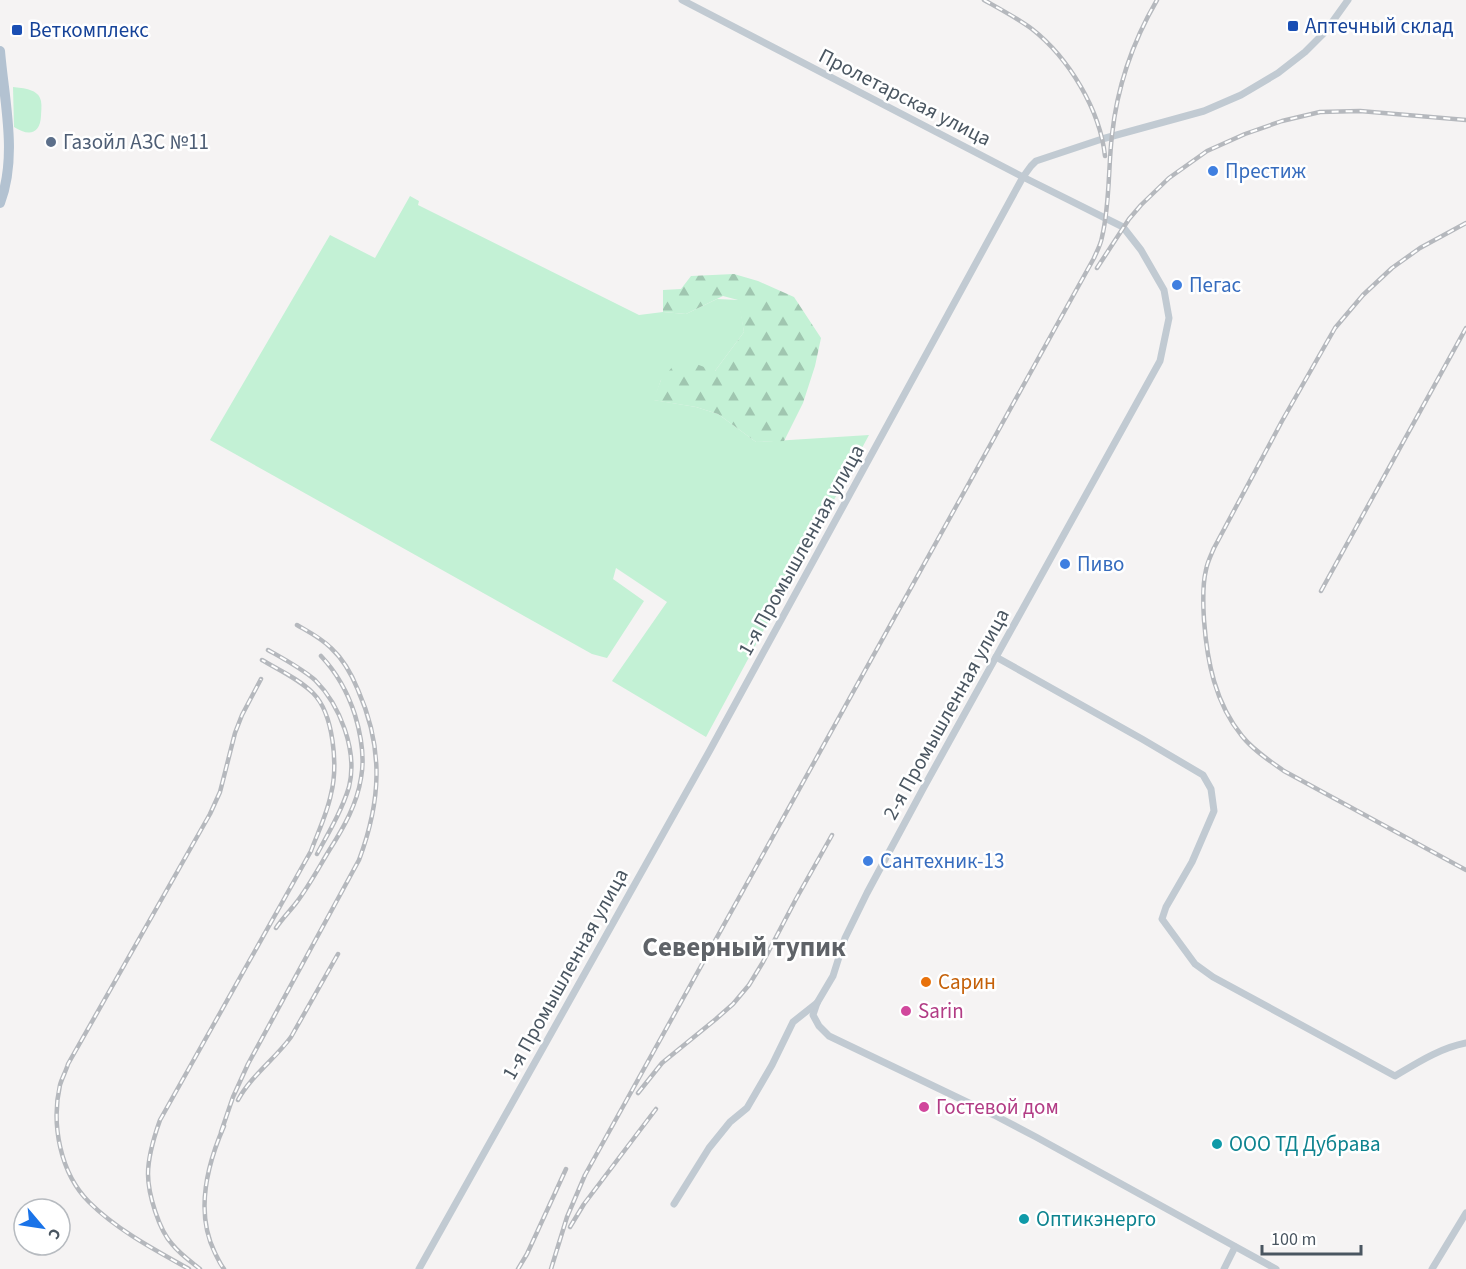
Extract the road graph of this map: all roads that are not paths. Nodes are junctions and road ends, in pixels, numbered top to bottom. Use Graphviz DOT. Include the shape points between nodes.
graph roads {
  1 [pos="682,0"];
  2 [pos="1348,0"];
  3 [pos="0,51"];
  4 [pos="1023,177"];
  5 [pos="0,203"];
  6 [pos="1113,221"];
  7 [pos="996,657"];
  8 [pos="816,1003"];
  9 [pos="1466,1043"];
  10 [pos="674,1204"];
  11 [pos="1466,1213"];
  12 [pos="1235,1247"];
  13 [pos="419,1269"];
  14 [pos="1224,1269"];
  15 [pos="1276,1269"];
  16 [pos="1432,1269"];
  1 -- 4 [label="street, Пролетарская улица"];
  2 -- 4 [label="street, 1-я Промышленная улица" via="1305,52 1241,96 1036,162"];
  3 -- 5 [label="main road" via="9,141 6,187"];
  4 -- 6 [label="street, Пролетарская улица"];
  4 -- 13 [label="street, 1-я Промышленная улица" via="710,750"];
  6 -- 7 [label="street, 2-я Промышленная улица" via="1123,226 1141,250 1164,290 1169,318 1160,361"];
  7 -- 8 [label="street, 2-я Промышленная улица" via="867,893 845,938 833,976"];
  7 -- 9 [label="street" via="1203,775 1211,789 1214,811 1162,919 1195,964 1212,977 1395,1076 1432,1055"];
  8 -- 10 [label="street, 2-я Промышленная улица" via="793,1022 747,1108 709,1148"];
  8 -- 12 [label="street" via="813,1015 829,1036 994,1115"];
  11 -- 16 [label="street"];
  12 -- 14 [label="street"];
  12 -- 15 [label="street"];
}
